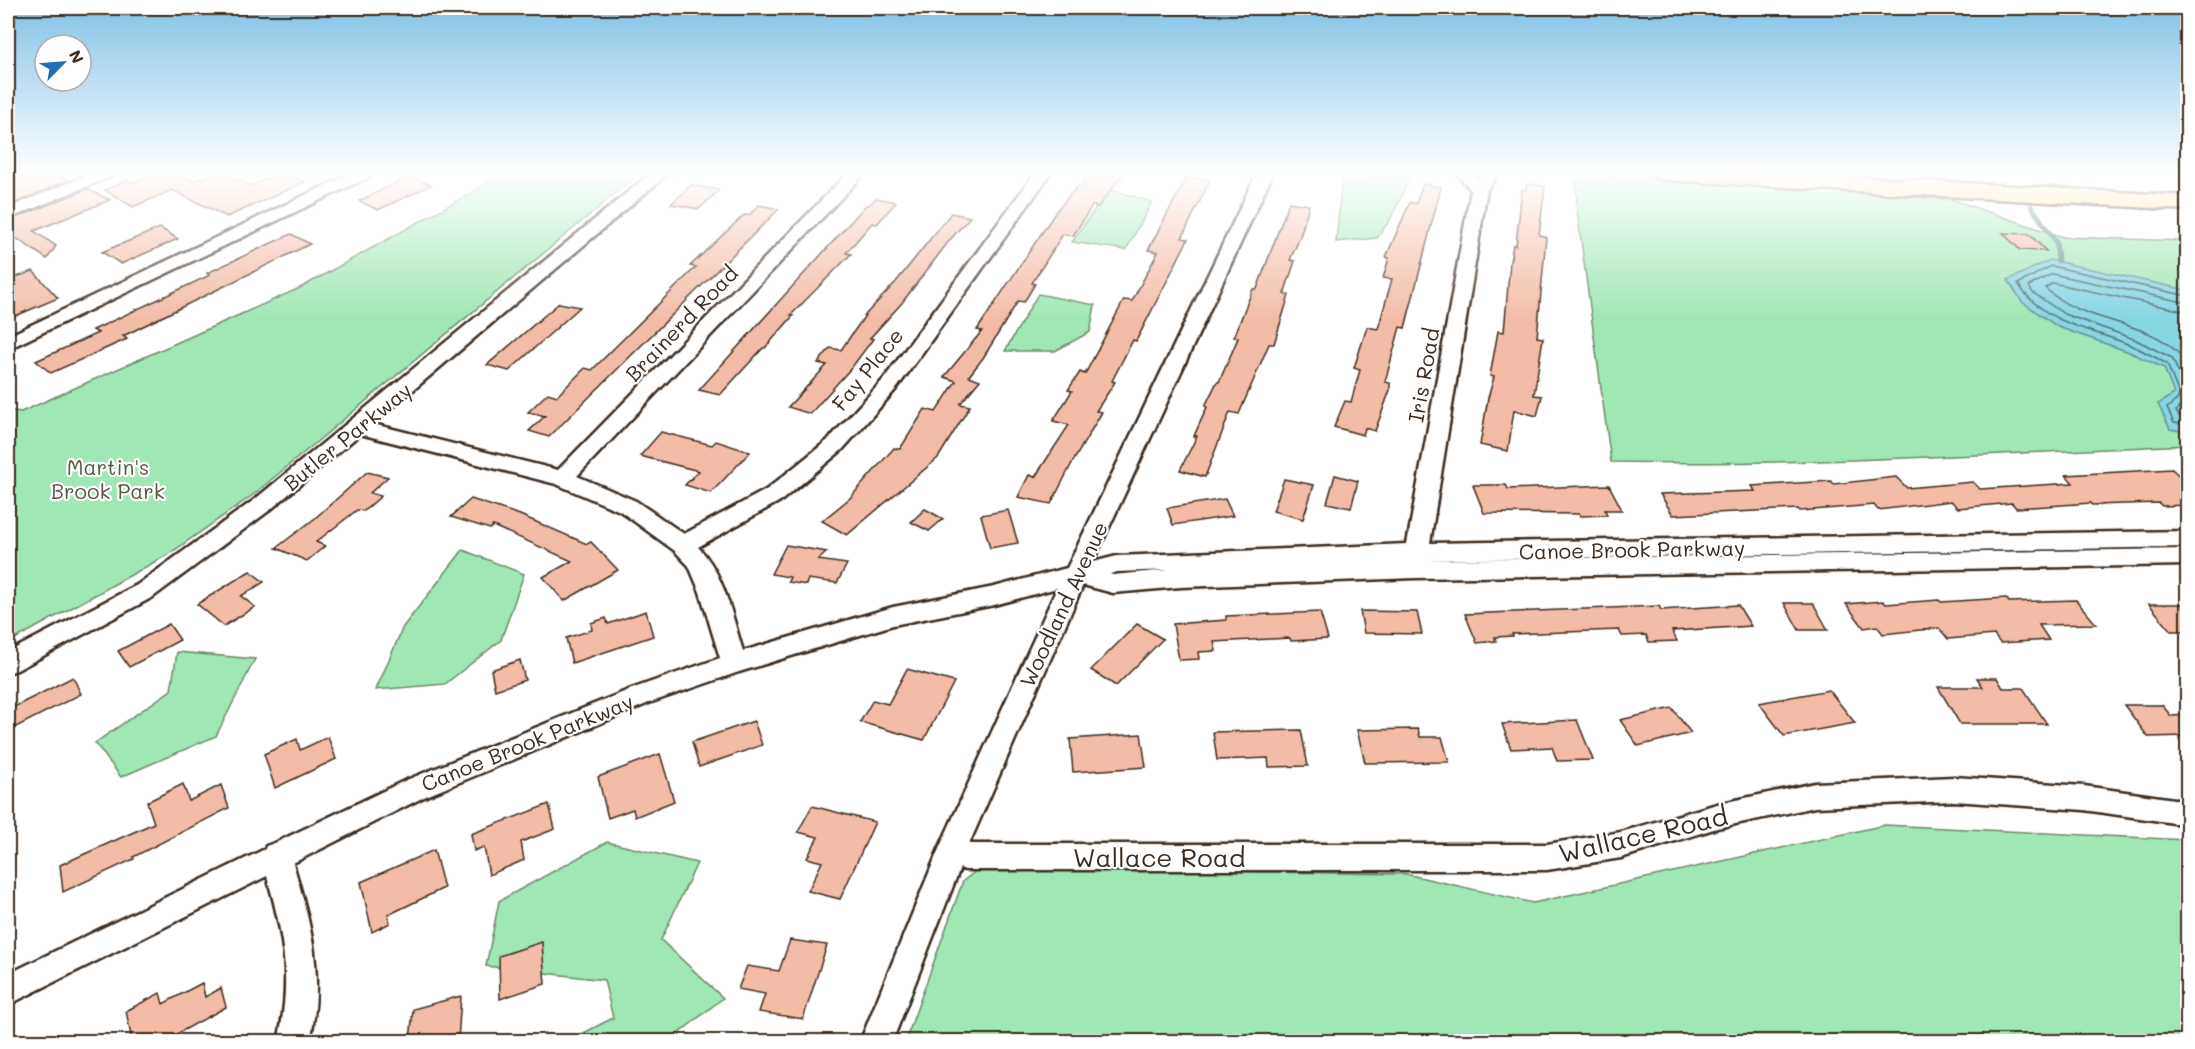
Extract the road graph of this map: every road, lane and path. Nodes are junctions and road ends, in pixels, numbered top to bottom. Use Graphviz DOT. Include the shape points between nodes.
graph roads {
  1 [pos="262,222"];
  2 [pos="603,222"];
  3 [pos="810,222"];
  4 [pos="1008,222"];
  5 [pos="1242,222"];
  6 [pos="1476,222"];
  7 [pos="8,343"];
  8 [pos="358,427"];
  9 [pos="562,478"];
  10 [pos="2187,539"];
  11 [pos="683,545"];
  12 [pos="2187,557"];
  13 [pos="1416,561"];
  14 [pos="1078,575"];
  15 [pos="8,663"];
  16 [pos="734,663"];
  17 [pos="2187,813"];
  18 [pos="952,851"];
  19 [pos="276,855"];
  20 [pos="8,990"];
  21 [pos="294,1041"];
  22 [pos="876,1041"];
  1 -- 7 [label="street"];
  2 -- 8 [label="street, Butler Parkway"];
  3 -- 9 [label="street, Brainerd Road"];
  4 -- 11 [label="street, Fay Place" via="890,384 835,445 774,495"];
  5 -- 14 [label="street, Woodland Avenue"];
  6 -- 13 [label="street, Iris Road"];
  8 -- 9 [label="street"];
  8 -- 15 [label="street, Butler Parkway" via="262,505 145,591"];
  9 -- 11 [label="street" via="628,506"];
  10 -- 13 [label="street, Canoe Brook Parkway"];
  11 -- 16 [label="street" via="699,562 712,592"];
  12 -- 13 [label="street, Canoe Brook Parkway"];
  13 -- 14 [label="street, Canoe Brook Parkway" via="1113,584"];
  14 -- 16 [label="street, Canoe Brook Parkway" via="893,616"];
  14 -- 18 [label="street, Woodland Avenue" via="1055,618"];
  16 -- 19 [label="street, Canoe Brook Parkway" via="543,734 414,789"];
  17 -- 18 [label="street, Wallace Road" via="2084,798 1954,789 1815,795 1717,816 1621,845 1547,857 965,857"];
  18 -- 22 [label="street, Woodland Avenue"];
  19 -- 20 [label="street, Canoe Brook Parkway"];
  19 -- 21 [label="street" via="300,946 304,979"];
}
